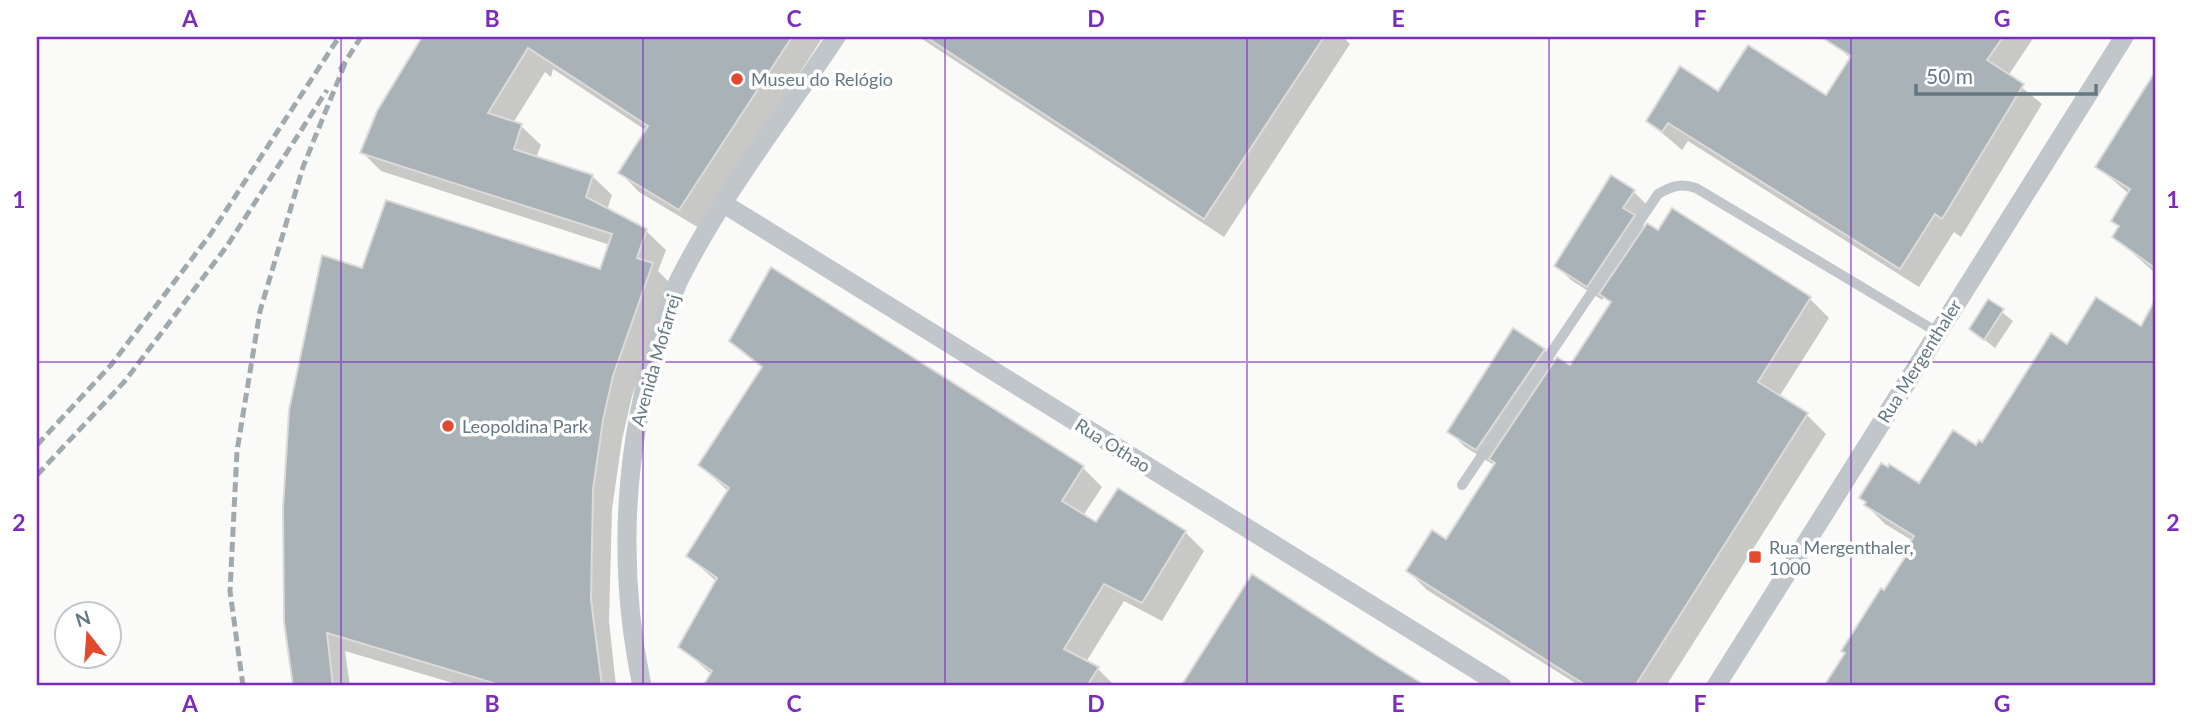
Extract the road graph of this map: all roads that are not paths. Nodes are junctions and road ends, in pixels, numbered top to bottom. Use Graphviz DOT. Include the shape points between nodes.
graph roads {
  1 [pos="836,37"];
  2 [pos="2123,37"];
  3 [pos="724,204"];
  4 [pos="1937,332"];
  5 [pos="1462,485"];
  6 [pos="642,686"];
  7 [pos="1502,686"];
  8 [pos="1716,686"];
  1 -- 3 [label="street, Avenida Mofarrej"];
  2 -- 4 [label="street, Rua Mergenthaler"];
  3 -- 6 [label="street, Avenida Mofarrej" via="679,279 650,365 633,438 629,587"];
  3 -- 7 [label="street, Rua Othao"];
  4 -- 5 [label="lane" via="1696,188 1682,184 1669,188 1658,194"];
  4 -- 8 [label="street, Rua Mergenthaler"];
}
